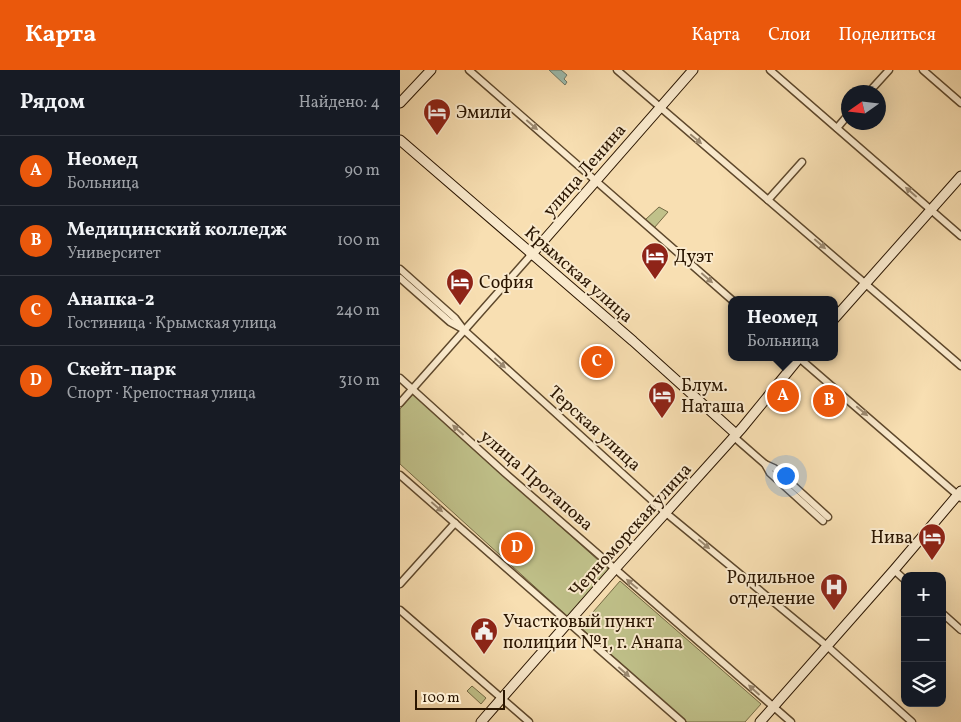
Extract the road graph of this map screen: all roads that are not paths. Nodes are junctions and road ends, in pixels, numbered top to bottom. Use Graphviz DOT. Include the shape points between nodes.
graph roads {
  1 [pos="432,70"];
  2 [pos="469,70"];
  3 [pos="617,70"];
  4 [pos="693,70"];
  5 [pos="770,70"];
  6 [pos="889,70"];
  7 [pos="923,70"];
  8 [pos="875,85"];
  9 [pos="400,103"];
  10 [pos="961,103"];
  11 [pos="659,108"];
  12 [pos="841,123"];
  13 [pos="837,128"];
  14 [pos="400,140"];
  15 [pos="802,162"];
  16 [pos="961,176"];
  17 [pos="596,181"];
  18 [pos="768,200"];
  19 [pos="931,210"];
  20 [pos="961,236"];
  21 [pos="531,254"];
  22 [pos="400,269"];
  23 [pos="400,278"];
  24 [pos="866,284"];
  25 [pos="728,296"];
  26 [pos="838,315"];
  27 [pos="464,330"];
  28 [pos="797,361"];
  29 [pos="803,361"];
  30 [pos="961,366"];
  31 [pos="400,378"];
  32 [pos="412,389"];
  33 [pos="400,403"];
  34 [pos="735,435"];
  35 [pos="400,475"];
  36 [pos="960,494"];
  37 [pos="666,513"];
  38 [pos="825,519"];
  39 [pos="455,523"];
  40 [pos="615,569"];
  41 [pos="894,570"];
  42 [pos="901,576"];
  43 [pos="400,584"];
  44 [pos="400,610"];
  45 [pos="946,617"];
  46 [pos="568,622"];
  47 [pos="961,630"];
  48 [pos="827,646"];
  49 [pos="502,698"];
  50 [pos="773,706"];
  51 [pos="481,722"];
  52 [pos="529,722"];
  53 [pos="682,722"];
  54 [pos="760,722"];
  55 [pos="791,722"];
  56 [pos="912,722"];
  1 -- 9 [label="street"];
  2 -- 17 [label="street, one-way"];
  3 -- 11 [label="street"];
  4 -- 11 [label="street, улица Ленина"];
  5 -- 13 [label="street"];
  6 -- 8 [label="street"];
  7 -- 10 [label="street"];
  11 -- 17 [label="street, улица Ленина"];
  11 -- 18 [label="street, one-way"];
  12 -- 13 [label="street"];
  19 -- 13 [label="street, one-way"];
  14 -- 21 [label="street, Крымская улица"];
  15 -- 18 [label="street"];
  16 -- 19 [label="street"];
  17 -- 21 [label="street, улица Ленина"];
  17 -- 25 [label="street, one-way"];
  18 -- 24 [label="street, one-way"];
  19 -- 20 [label="street"];
  19 -- 24 [label="street"];
  21 -- 27 [label="street, улица Ленина"];
  21 -- 34 [label="street, Крымская улица"];
  22 -- 27 [label="street, Терская улица"];
  23 -- 27 [label="street, Терская улица" via="450,322"];
  24 -- 26 [label="street"];
  24 -- 30 [label="street"];
  27 -- 32 [label="street, улица Ленина"];
  27 -- 37 [label="street, Терская улица, one-way"];
  28 -- 34 [label="street, Черноморская улица"];
  29 -- 36 [label="street, one-way"];
  31 -- 32 [label="street, улица Протапова"];
  32 -- 33 [label="street, улица Ленина"];
  40 -- 32 [label="street, улица Протапова, one-way"];
  34 -- 37 [label="street, Черноморская улица"];
  34 -- 38 [label="street, Крымская улица" via="770,473"];
  35 -- 39 [label="street, one-way"];
  36 -- 41 [label="street"];
  37 -- 40 [label="street, Черноморская улица"];
  37 -- 48 [label="street, Терская улица, one-way"];
  39 -- 43 [label="street"];
  39 -- 46 [label="street"];
  40 -- 46 [label="street, Черноморская улица"];
  50 -- 40 [label="street, улица Протапова, one-way"];
  41 -- 42 [label="street"];
  41 -- 48 [label="street"];
  44 -- 49 [label="street"];
  45 -- 47 [label="street"];
  46 -- 49 [label="street, Черноморская улица"];
  46 -- 53 [label="street, one-way"];
  48 -- 50 [label="street"];
  48 -- 56 [label="street, Терская улица"];
  49 -- 51 [label="street, Черноморская улица"];
  49 -- 52 [label="street"];
  50 -- 54 [label="street"];
  50 -- 55 [label="street, улица Протапова"];
}
